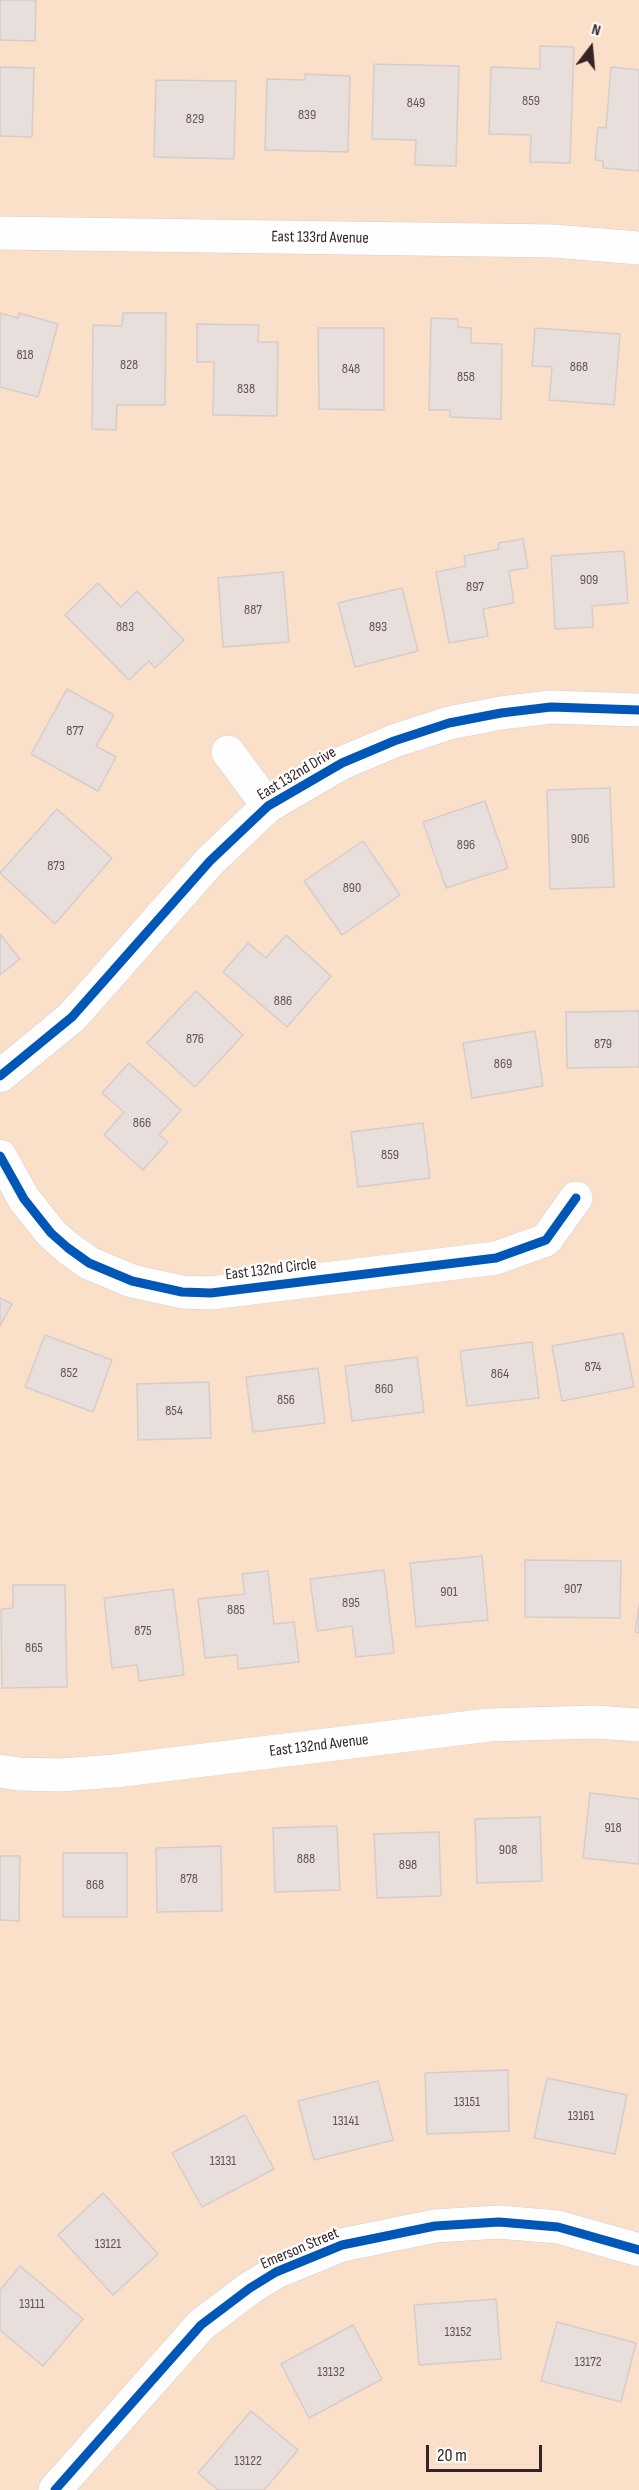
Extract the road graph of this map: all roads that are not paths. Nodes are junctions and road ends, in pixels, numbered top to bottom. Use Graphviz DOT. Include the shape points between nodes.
graph roads {
  1 [pos="0,233"];
  2 [pos="639,248"];
  3 [pos="639,710"];
  4 [pos="228,752"];
  5 [pos="268,806"];
  6 [pos="0,1076"];
  7 [pos="0,1156"];
  8 [pos="576,1198"];
  9 [pos="639,1725"];
  10 [pos="0,1771"];
  11 [pos="639,2250"];
  12 [pos="55,2490"];
  1 -- 2 [label="street, East 133rd Avenue" via="554,241"];
  3 -- 5 [label="street, East 132nd Drive" via="551,707 449,723 342,763"];
  4 -- 5 [label="street, East 132nd Drive"];
  5 -- 6 [label="street, East 132nd Drive" via="210,861 72,1017"];
  7 -- 8 [label="street, East 132nd Circle" via="24,1199 68,1248 89,1263 132,1281 182,1292 211,1293 496,1258 546,1239"];
  9 -- 10 [label="street, East 132nd Avenue" via="489,1725 115,1772 60,1775"];
  11 -- 12 [label="street, Emerson Street" via="558,2227 488,2223 435,2226 342,2245 276,2272 201,2325"];
}
